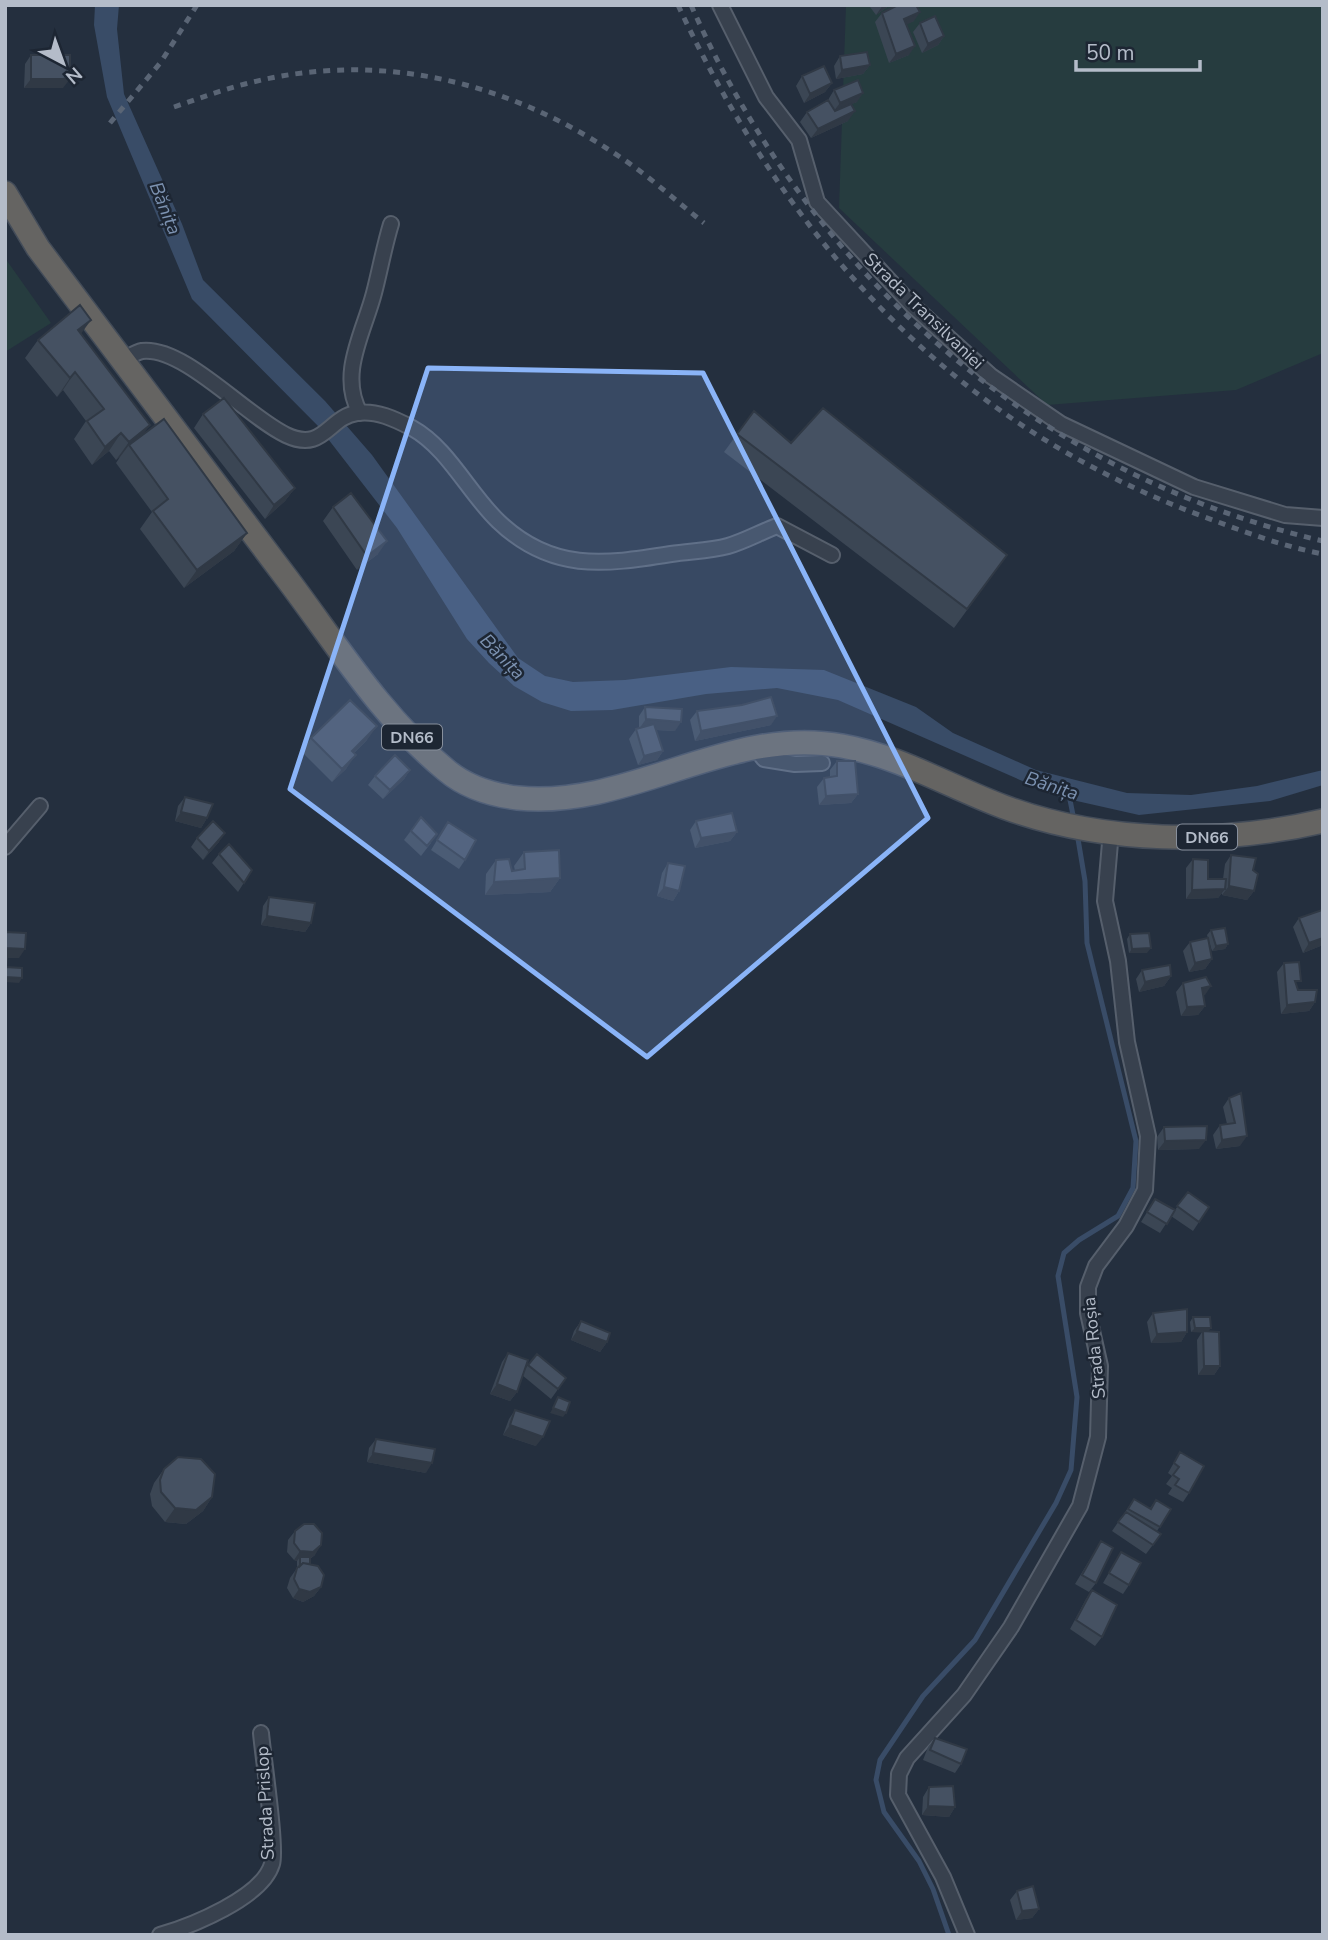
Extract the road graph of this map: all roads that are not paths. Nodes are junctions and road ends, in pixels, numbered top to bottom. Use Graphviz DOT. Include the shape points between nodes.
graph roads {
  1 [pos="720,5"];
  2 [pos="5,193"];
  3 [pos="391,223"];
  4 [pos="123,360"];
  5 [pos="357,413"];
  6 [pos="1323,518"];
  7 [pos="832,555"];
  8 [pos="754,746"];
  9 [pos="822,763"];
  10 [pos="40,806"];
  11 [pos="1323,821"];
  12 [pos="1101,830"];
  13 [pos="5,847"];
  14 [pos="261,1733"];
  15 [pos="160,1935"];
  16 [pos="967,1935"];
  1 -- 6 [label="street, Strada Transilvaniei" via="766,97 799,140 817,202 912,305 991,376 1061,424 1194,487 1285,515"];
  2 -- 4 [label="highway, DN66" via="26,231"];
  3 -- 5 [label="street" via="355,351 351,397"];
  4 -- 5 [label="street" via="141,351 180,359 266,423 305,440 317,439"];
  4 -- 8 [label="highway, DN66" via="353,668 405,730 458,779 503,795 565,797 620,786"];
  5 -- 7 [label="street" via="386,416 433,443 498,521 546,554 607,564 729,546 777,526"];
  8 -- 9 [label="street" via="764,759 776,762"];
  8 -- 12 [label="highway, DN66" via="820,743 856,749 1005,807"];
  10 -- 13 [label="street"];
  11 -- 12 [label="highway, DN66" via="1218,837"];
  12 -- 16 [label="street, Strada Roșia" via="1105,901 1118,961 1127,1042 1148,1136 1145,1190 1126,1226 1096,1266 1088,1287 1088,1313 1100,1366 1098,1437 1080,1506 1011,1627 964,1695 907,1758 899,1774 898,1795 943,1877"];
  14 -- 15 [label="street, Strada Prislop" via="272,1864 260,1882 212,1916"];
}
